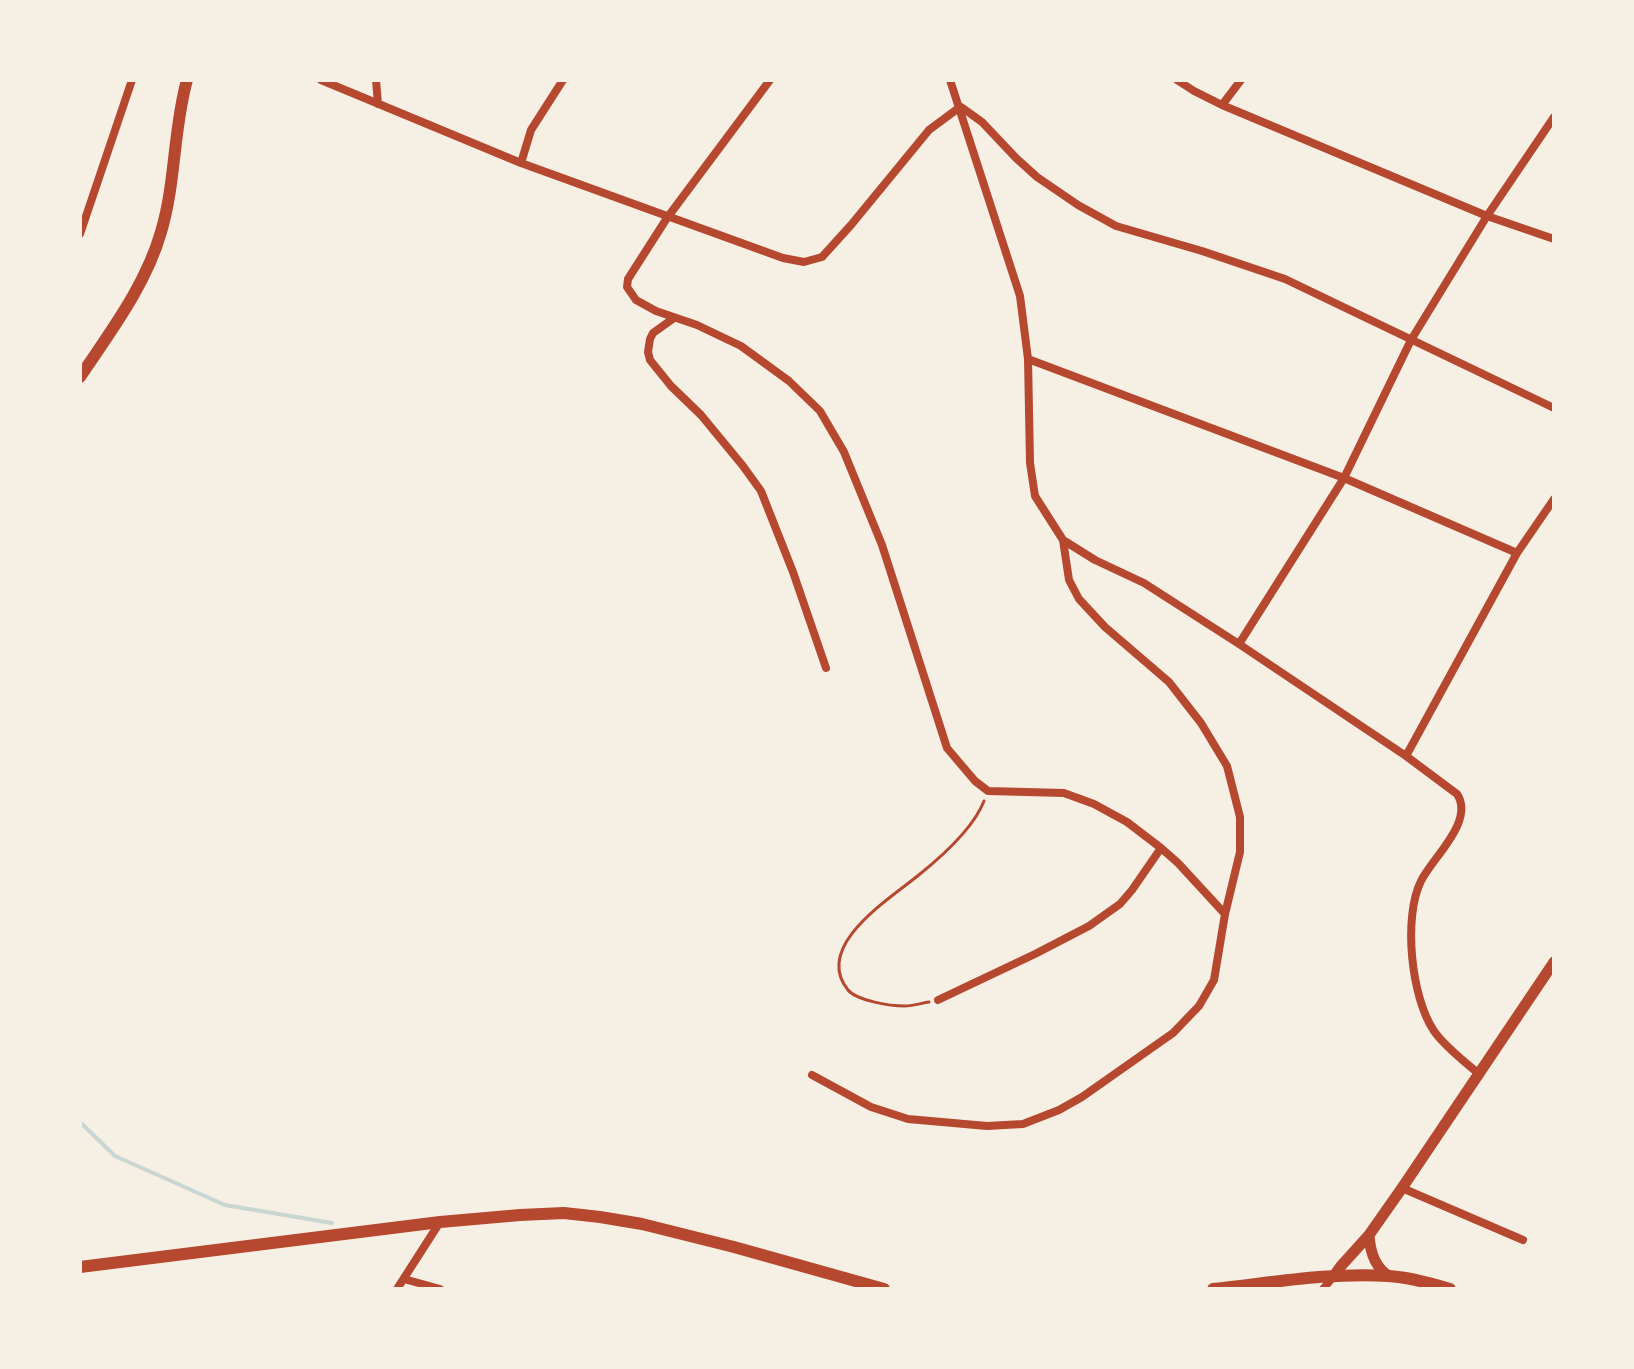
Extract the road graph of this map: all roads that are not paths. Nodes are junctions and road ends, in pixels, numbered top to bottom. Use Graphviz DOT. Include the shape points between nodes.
graph roads {
  1 [pos="132,80"];
  2 [pos="187,80"];
  3 [pos="321,80"];
  4 [pos="376,80"];
  5 [pos="563,80"];
  6 [pos="770,80"];
  7 [pos="950,80"];
  8 [pos="1177,80"];
  9 [pos="1241,80"];
  10 [pos="378,104"];
  11 [pos="1222,105"];
  12 [pos="960,107"];
  13 [pos="1554,117"];
  14 [pos="521,163"];
  15 [pos="1487,216"];
  16 [pos="667,218"];
  17 [pos="80,234"];
  18 [pos="1554,239"];
  19 [pos="674,318"];
  20 [pos="1411,340"];
  21 [pos="1028,359"];
  22 [pos="80,377"];
  23 [pos="1554,408"];
  24 [pos="1344,478"];
  25 [pos="1554,499"];
  26 [pos="1063,540"];
  27 [pos="1517,553"];
  28 [pos="1239,644"];
  29 [pos="826,668"];
  30 [pos="1406,756"];
  31 [pos="1161,848"];
  32 [pos="1225,914"];
  33 [pos="1552,968"];
  34 [pos="938,1000"];
  35 [pos="1479,1074"];
  36 [pos="812,1075"];
  37 [pos="1402,1188"];
  38 [pos="440,1222"];
  39 [pos="1369,1235"];
  40 [pos="1523,1240"];
  41 [pos="80,1267"];
  42 [pos="1334,1276"];
  43 [pos="1389,1276"];
  44 [pos="404,1279"];
  45 [pos="397,1289"];
  46 [pos="440,1289"];
  47 [pos="884,1289"];
  48 [pos="1213,1289"];
  49 [pos="1323,1289"];
  50 [pos="1450,1289"];
  1 -- 17 [label="street"];
  2 -- 22 [label="main road" via="161,234 140,282"];
  3 -- 10 [label="street"];
  4 -- 10 [label="street"];
  5 -- 14 [label="street" via="531,130"];
  6 -- 16 [label="street"];
  7 -- 12 [label="street"];
  8 -- 11 [label="street"];
  9 -- 11 [label="street"];
  10 -- 14 [label="street"];
  11 -- 15 [label="street"];
  12 -- 16 [label="street" via="929,130 822,257 804,262 783,258"];
  12 -- 20 [label="street" via="1037,177 1116,226 1285,279"];
  12 -- 21 [label="street" via="1020,296"];
  13 -- 15 [label="street"];
  14 -- 16 [label="street"];
  15 -- 18 [label="street"];
  15 -- 20 [label="street"];
  16 -- 19 [label="street" via="627,287 636,300"];
  19 -- 29 [label="street" via="653,333 650,360 761,491"];
  19 -- 31 [label="street" via="741,346 820,411 844,452 882,545 947,748 975,781 988,791 1064,793 1127,822"];
  20 -- 23 [label="street"];
  20 -- 24 [label="street"];
  21 -- 24 [label="street"];
  21 -- 26 [label="street" via="1035,496"];
  24 -- 27 [label="street"];
  24 -- 28 [label="street"];
  25 -- 27 [label="street"];
  26 -- 28 [label="street" via="1144,583"];
  26 -- 32 [label="street" via="1069,580 1079,599 1169,682 1227,766 1240,817 1240,852"];
  27 -- 30 [label="street"];
  28 -- 30 [label="street"];
  30 -- 35 [label="street" via="1450,788 1463,808 1421,881 1413,906 1412,962 1423,1012 1435,1034"];
  31 -- 32 [label="street"];
  31 -- 34 [label="street" via="1120,904 1089,926"];
  32 -- 36 [label="street" via="1214,980 1199,1006 1173,1033 1059,1110 1011,1125 908,1119 871,1107"];
  33 -- 35 [label="street"];
  35 -- 37 [label="street"];
  37 -- 39 [label="street"];
  37 -- 40 [label="street"];
  38 -- 41 [label="main road"];
  38 -- 44 [label="street"];
  38 -- 47 [label="main road" via="564,1213 600,1217"];
  39 -- 42 [label="street"];
  39 -- 43 [label="street" via="1372,1256"];
  42 -- 43 [label="main road"];
  42 -- 48 [label="main road"];
  42 -- 49 [label="street"];
  43 -- 50 [label="main road"];
  44 -- 45 [label="street"];
  44 -- 46 [label="street"];
}
